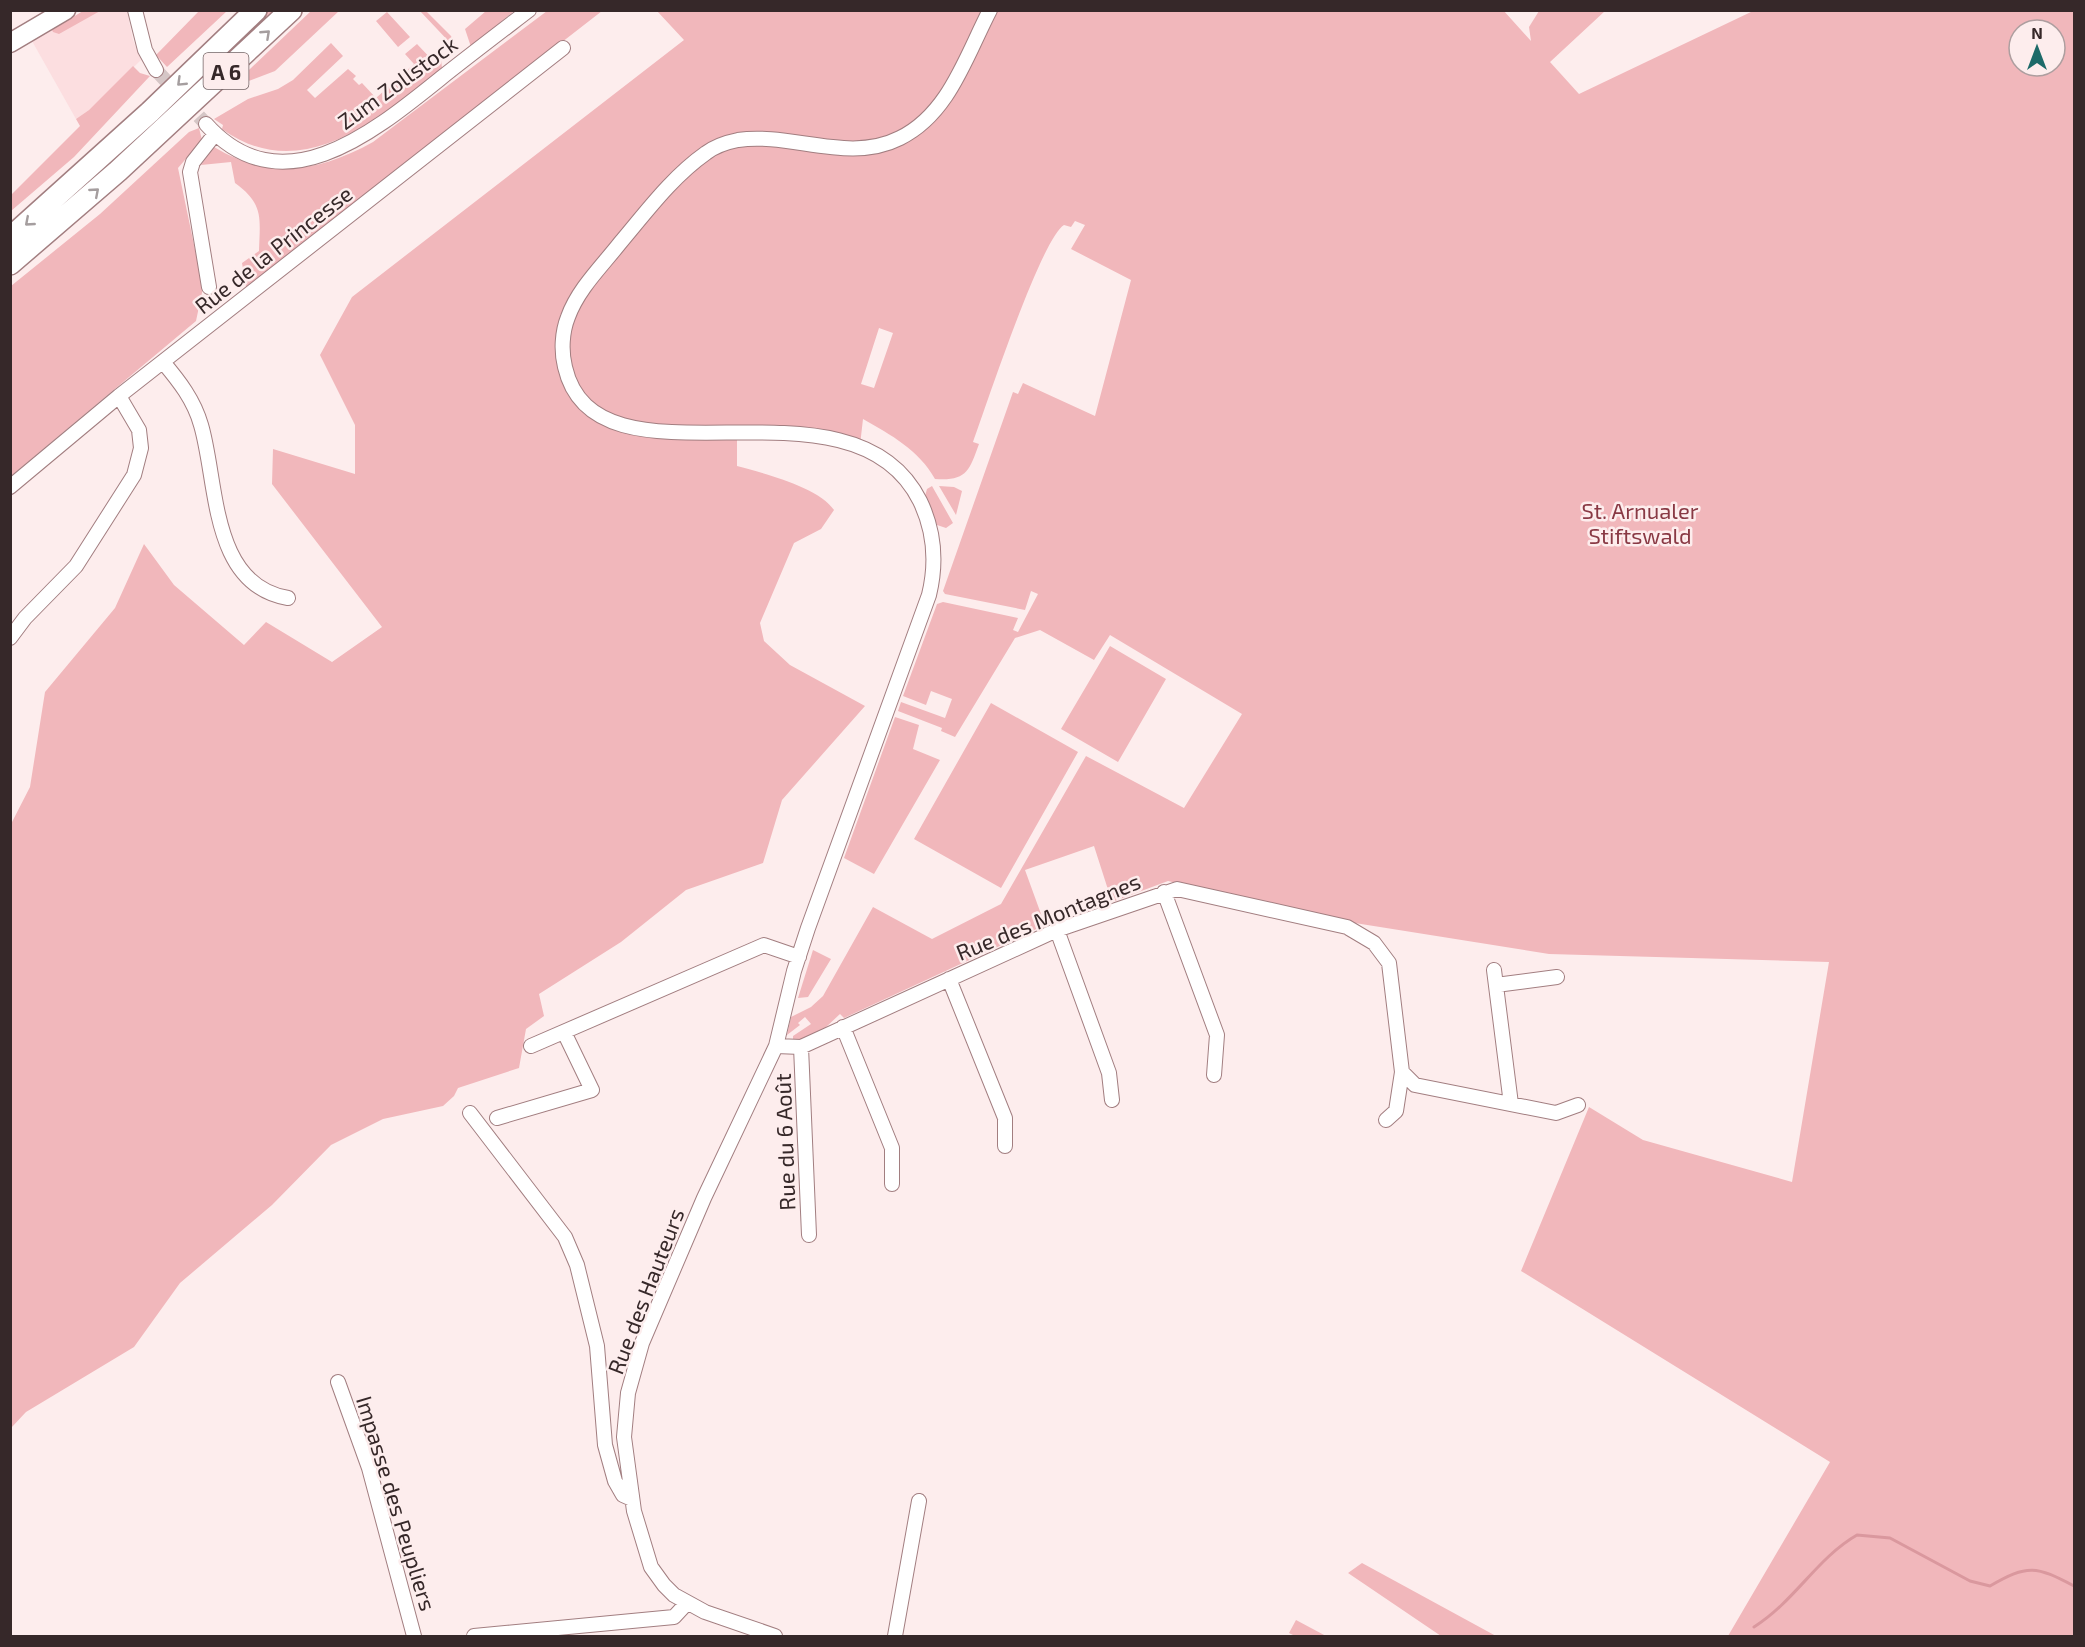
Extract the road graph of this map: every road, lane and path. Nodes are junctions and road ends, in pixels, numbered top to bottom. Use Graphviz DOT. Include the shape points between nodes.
graph roads {
  1 [pos="66,10"];
  2 [pos="135,10"];
  3 [pos="256,10"];
  4 [pos="291,10"];
  5 [pos="529,10"];
  6 [pos="990,10"];
  7 [pos="10,43"];
  8 [pos="563,48"];
  9 [pos="156,70"];
  10 [pos="10,238"];
  11 [pos="10,264"];
  12 [pos="209,287"];
  13 [pos="163,362"];
  14 [pos="119,396"];
  15 [pos="10,487"];
  16 [pos="288,598"];
  17 [pos="10,638"];
  18 [pos="1164,892"];
  19 [pos="1057,930"];
  20 [pos="799,957"];
  21 [pos="1494,970"];
  22 [pos="1557,977"];
  23 [pos="949,979"];
  24 [pos="1496,985"];
  25 [pos="843,1027"];
  26 [pos="564,1032"];
  27 [pos="531,1046"];
  28 [pos="776,1046"];
  29 [pos="801,1047"];
  30 [pos="1402,1072"];
  31 [pos="1214,1075"];
  32 [pos="1112,1101"];
  33 [pos="1511,1104"];
  34 [pos="1578,1105"];
  35 [pos="470,1113"];
  36 [pos="498,1119"];
  37 [pos="1386,1119"];
  38 [pos="1005,1146"];
  39 [pos="892,1184"];
  40 [pos="809,1235"];
  41 [pos="338,1382"];
  42 [pos="632,1499"];
  43 [pos="919,1501"];
  44 [pos="687,1603"];
  45 [pos="414,1636"];
  46 [pos="474,1636"];
  47 [pos="775,1636"];
  48 [pos="895,1636"];
  1 -- 7 [label="main road"];
  2 -- 9 [label="street"];
  3 -- 10 [label="highway, A 6, one-way"];
  11 -- 4 [label="highway, A 6, one-way" via="118,171"];
  5 -- 12 [label="street, Zum Zollstock" via="399,112 332,153 304,159 260,158 234,148 210,129 190,172"];
  6 -- 20 [label="street, Rue des Hauteurs" via="934,115 900,139 862,149 771,139 736,140 709,150 650,205 596,272 573,304 563,333 565,369 584,402 599,415 642,430 839,438 889,462 914,488 925,512 935,564 929,595"];
  8 -- 13 [label="street, Rue de la Princesse"];
  13 -- 14 [label="street, Rue de la Princesse"];
  13 -- 16 [label="street" via="187,394 201,424 218,518 235,559 261,589"];
  14 -- 15 [label="street, Rue de la Princesse"];
  14 -- 17 [label="street" via="139,430 141,448 134,475 76,566"];
  18 -- 19 [label="street, Rue des Montagnes"];
  18 -- 30 [label="street, Rue des Montagnes" via="1177,889 1347,927 1374,943 1389,963"];
  18 -- 31 [label="street" via="1217,1035"];
  19 -- 23 [label="street, Rue des Montagnes"];
  19 -- 32 [label="street" via="1109,1073"];
  20 -- 26 [label="street" via="764,945"];
  20 -- 28 [label="street, Rue des Hauteurs"];
  21 -- 24 [label="street"];
  22 -- 24 [label="street"];
  23 -- 25 [label="street, Rue des Montagnes"];
  23 -- 38 [label="street" via="1005,1119"];
  24 -- 33 [label="street"];
  25 -- 29 [label="street, Rue des Montagnes"];
  25 -- 39 [label="street" via="892,1148"];
  26 -- 27 [label="street"];
  26 -- 36 [label="street" via="592,1090"];
  28 -- 29 [label="street, Rue des Montagnes"];
  28 -- 42 [label="street, Rue des Hauteurs" via="704,1198 642,1343 628,1393 624,1437"];
  29 -- 40 [label="street, Rue du 6 Août"];
  30 -- 33 [label="street" via="1415,1085"];
  30 -- 37 [label="street, Rue des Montagnes" via="1396,1111"];
  33 -- 34 [label="street" via="1556,1113"];
  35 -- 42 [label="street" via="566,1238 577,1265 597,1346 605,1445 615,1481 623,1495"];
  41 -- 45 [label="street, Impasse des Peupliers" via="369,1468"];
  42 -- 44 [label="street, Rue des Hauteurs" via="651,1567 664,1585"];
  43 -- 48 [label="street"];
  44 -- 46 [label="street" via="674,1617"];
  44 -- 47 [label="street, Rue des Hauteurs"];
}
